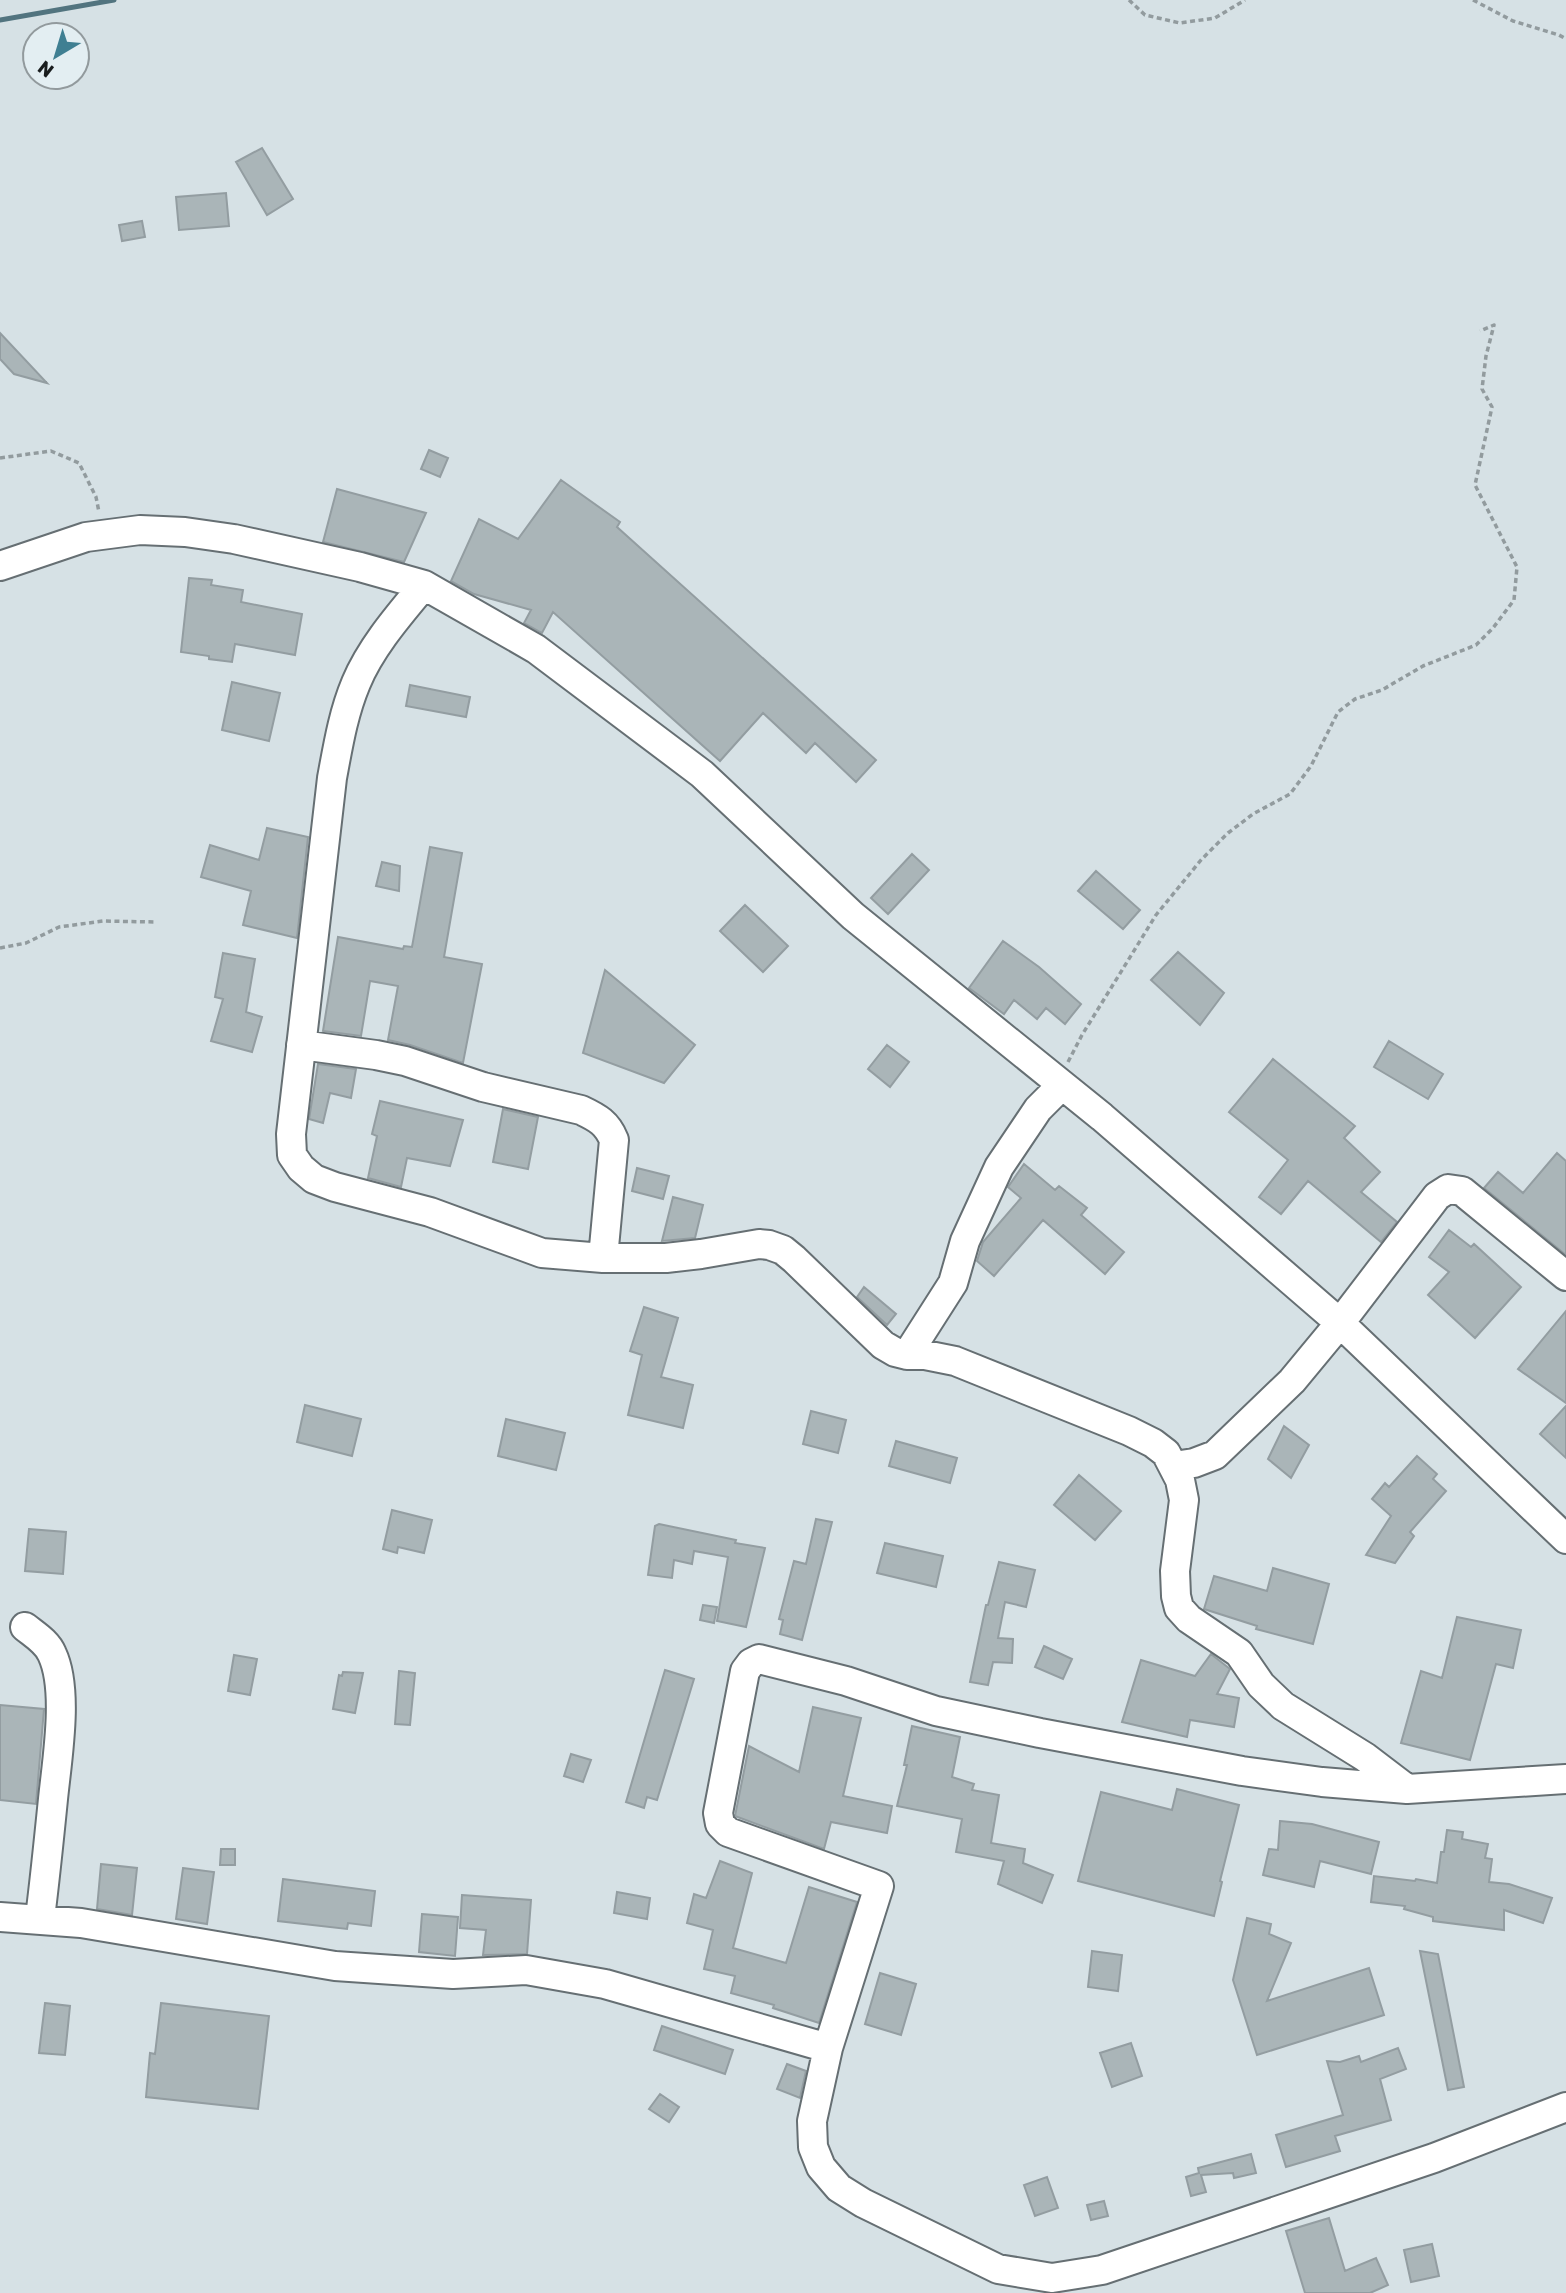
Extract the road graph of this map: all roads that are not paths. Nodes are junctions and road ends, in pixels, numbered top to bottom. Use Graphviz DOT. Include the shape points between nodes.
graph roads {
  1 [pos="0,566"];
  2 [pos="424,585"];
  3 [pos="301,1045"];
  4 [pos="1065,1074"];
  5 [pos="603,1258"];
  6 [pos="1566,1276"];
  7 [pos="1340,1323"];
  8 [pos="907,1355"];
  9 [pos="1174,1466"];
  10 [pos="1566,1539"];
  11 [pos="25,1628"];
  12 [pos="1566,1779"];
  13 [pos="1407,1789"];
  14 [pos="0,1917"];
  15 [pos="40,1918"];
  16 [pos="828,2048"];
  17 [pos="1566,2107"];
  18 [pos="1050,2286"];
  1 -- 2 [label="street" via="86,537 140,530 185,532 234,539"];
  2 -- 3 [label="street" via="375,649 356,682 343,721 332,778"];
  2 -- 4 [label="street" via="536,649 702,774 853,916"];
  3 -- 5 [label="street" via="292,1155 314,1179 430,1212 542,1253"];
  3 -- 5 [label="street" via="405,1061 463,1082 598,1118 614,1140"];
  4 -- 7 [label="street"];
  4 -- 8 [label="street" via="999,1167 965,1241 953,1283"];
  5 -- 8 [label="street" via="666,1258 769,1245 794,1259 883,1345"];
  6 -- 7 [label="street" via="1462,1191 1448,1189 1437,1196"];
  7 -- 9 [label="street" via="1292,1381 1215,1455"];
  7 -- 10 [label="street"];
  8 -- 9 [label="street" via="955,1361 1129,1430 1166,1453"];
  9 -- 13 [label="street" via="1184,1500 1175,1571 1179,1608 1239,1653 1261,1685 1283,1706"];
  11 -- 15 [label="street" via="52,1653 61,1702"];
  12 -- 13 [label="street"];
  13 -- 16 [label="street" via="1242,1771 1040,1734 936,1711 759,1659 751,1662 745,1671 718,1814 720,1825 728,1832 879,1886"];
  14 -- 15 [label="street"];
  15 -- 16 [label="street" via="335,1966 453,1974 526,1970 568,1976"];
  16 -- 18 [label="street" via="813,2121 813,2147 821,2167 839,2188 998,2269"];
  17 -- 18 [label="street" via="1434,2158"];
}
